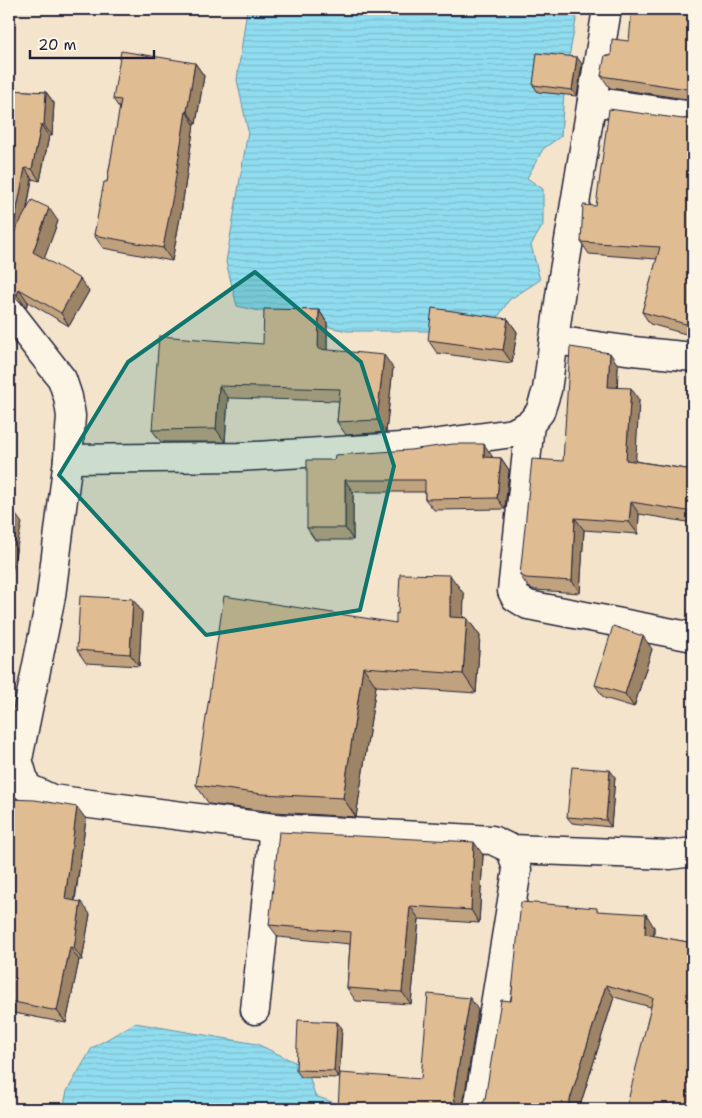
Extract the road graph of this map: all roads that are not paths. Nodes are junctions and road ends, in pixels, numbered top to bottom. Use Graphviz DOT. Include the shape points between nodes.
graph roads {
  1 [pos="607,9"];
  2 [pos="592,101"];
  3 [pos="693,116"];
  4 [pos="9,311"];
  5 [pos="554,340"];
  6 [pos="693,357"];
  7 [pos="530,424"];
  8 [pos="68,459"];
  9 [pos="693,637"];
  10 [pos="13,769"];
  11 [pos="274,828"];
  12 [pos="511,849"];
  13 [pos="693,852"];
  14 [pos="255,1010"];
  15 [pos="478,1109"];
  1 -- 2 [label="street"];
  2 -- 3 [label="street"];
  2 -- 5 [label="street"];
  4 -- 8 [label="street" via="62,380 71,416"];
  5 -- 6 [label="street"];
  5 -- 7 [label="street" via="547,390 540,412"];
  7 -- 8 [label="street" via="513,433 417,446 239,456"];
  7 -- 9 [label="street" via="512,592 515,597 528,605"];
  8 -- 10 [label="street" via="51,596"];
  10 -- 11 [label="street" via="26,787 52,799"];
  11 -- 12 [label="street" via="492,840"];
  11 -- 14 [label="street"];
  12 -- 13 [label="street" via="670,855"];
  12 -- 15 [label="street" via="517,870"];
}
